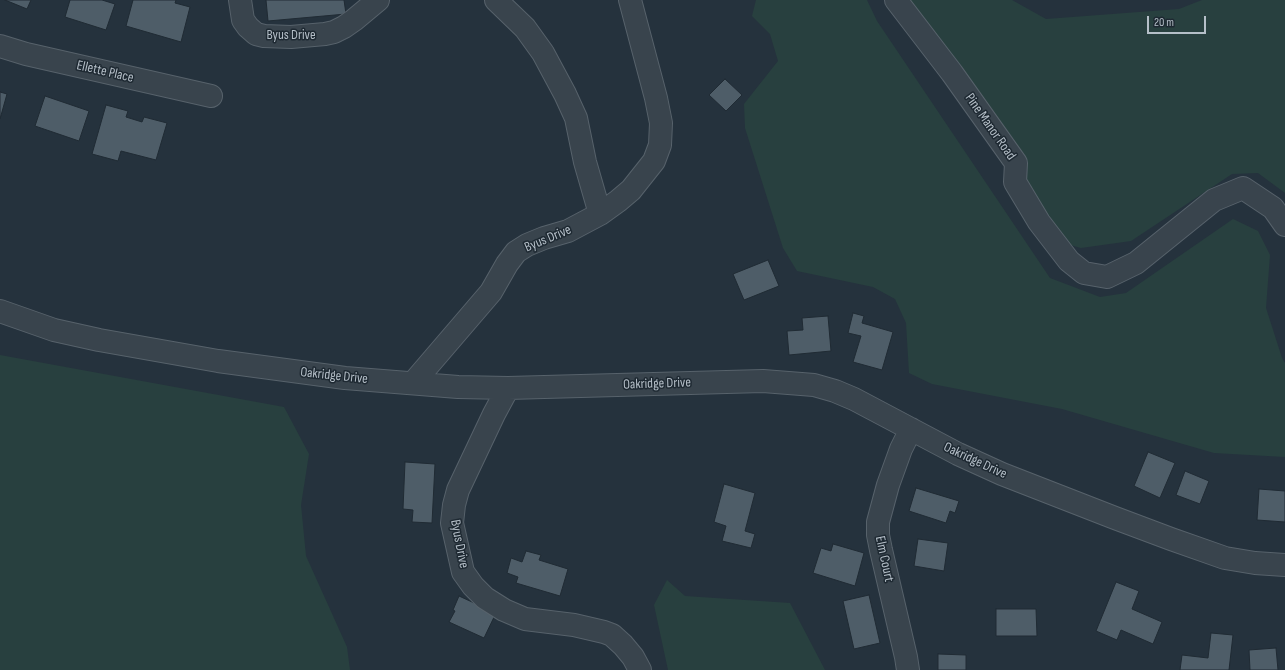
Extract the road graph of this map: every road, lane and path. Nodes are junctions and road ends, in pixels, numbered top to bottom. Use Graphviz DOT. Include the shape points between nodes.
graph roads {
  1 [pos="240,0"];
  2 [pos="378,0"];
  3 [pos="496,0"];
  4 [pos="630,0"];
  5 [pos="896,0"];
  6 [pos="0,46"];
  7 [pos="211,96"];
  8 [pos="600,214"];
  9 [pos="1285,226"];
  10 [pos="0,311"];
  11 [pos="412,383"];
  12 [pos="508,388"];
  13 [pos="911,429"];
  14 [pos="1285,565"];
  15 [pos="640,670"];
  16 [pos="908,670"];
  1 -- 2 [label="street, Byus Drive" via="243,20 256,34 291,37 334,32 354,20"];
  3 -- 8 [label="street" via="525,28 565,94 576,118"];
  4 -- 8 [label="street, Byus Drive" via="656,98 661,123 660,145 654,161 631,190"];
  5 -- 9 [label="street, Pine Manor Road" via="1016,163 1015,182 1039,222 1069,261 1084,273 1107,277 1136,263 1214,200 1243,188 1273,208"];
  6 -- 7 [label="street, Ellette Place"];
  8 -- 11 [label="street, Byus Drive" via="568,231 544,238 516,252 491,292"];
  10 -- 11 [label="street, Oakridge Drive" via="54,330 138,347 346,378"];
  11 -- 12 [label="street, Oakridge Drive"];
  12 -- 13 [label="street, Oakridge Drive" via="763,381 814,384 854,398"];
  12 -- 15 [label="street, Byus Drive" via="458,490 454,505 452,523 463,572 485,598 525,620 574,625 612,635 633,657"];
  13 -- 14 [label="street, Oakridge Drive" via="1002,474 1171,539 1225,558"];
  13 -- 16 [label="street, Elm Court" via="888,485 878,522 881,550"];
}
